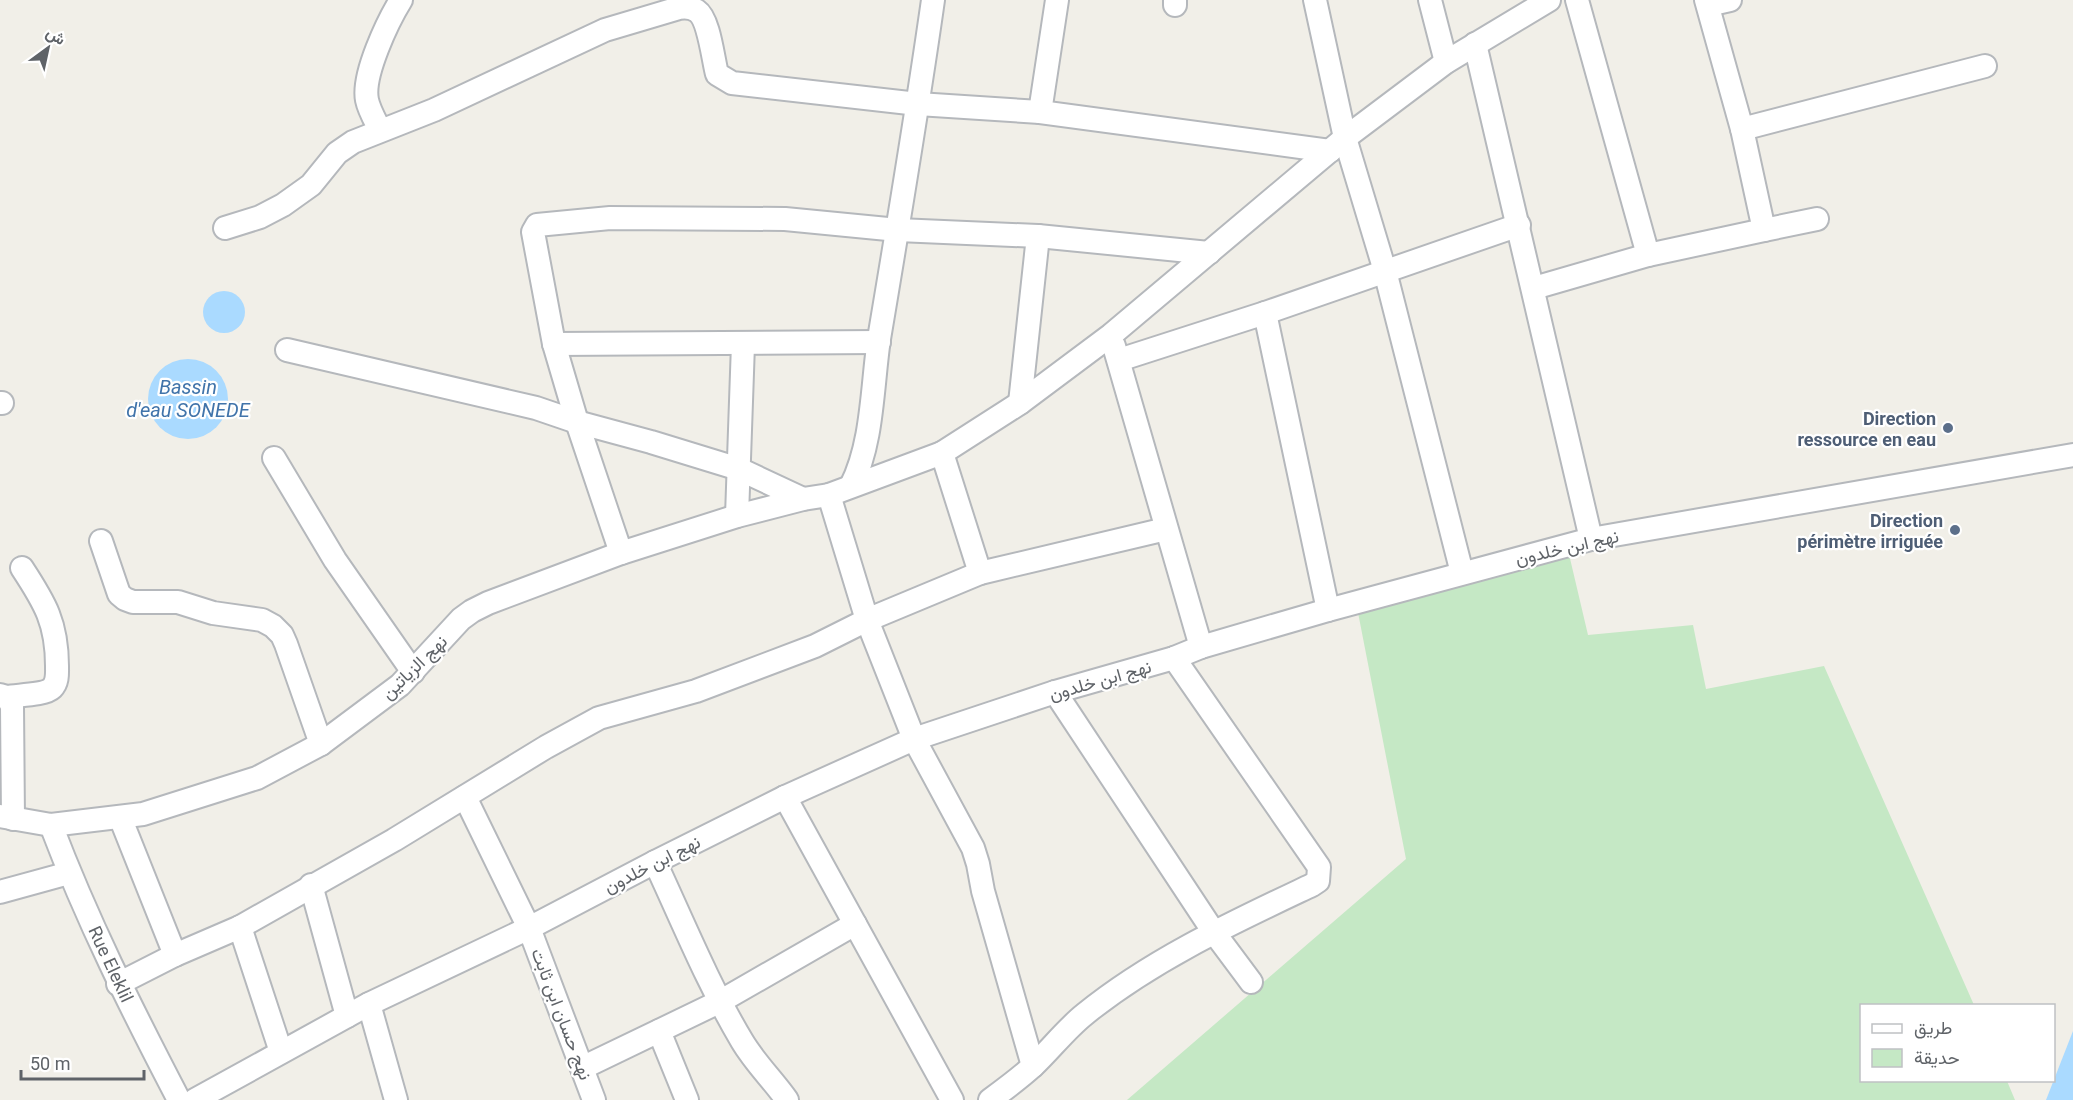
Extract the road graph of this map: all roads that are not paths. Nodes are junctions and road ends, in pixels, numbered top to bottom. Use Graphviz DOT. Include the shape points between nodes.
graph roads {
  1 [pos="402,0"];
  2 [pos="933,0"];
  3 [pos="1056,0"];
  4 [pos="1315,0"];
  5 [pos="1430,0"];
  6 [pos="1550,0"];
  7 [pos="1577,0"];
  8 [pos="1730,0"];
  9 [pos="1707,3"];
  10 [pos="1475,44"];
  11 [pos="1446,62"];
  12 [pos="1985,66"];
  13 [pos="918,104"];
  14 [pos="1040,112"];
  15 [pos="1742,129"];
  16 [pos="380,130"];
  17 [pos="1338,144"];
  18 [pos="1817,219"];
  19 [pos="1519,225"];
  20 [pos="225,228"];
  21 [pos="898,230"];
  22 [pos="1764,230"];
  23 [pos="1038,236"];
  24 [pos="1209,252"];
  25 [pos="1648,255"];
  26 [pos="1385,271"];
  27 [pos="1534,288"];
  28 [pos="1265,313"];
  29 [pos="1111,335"];
  30 [pos="879,342"];
  31 [pos="554,344"];
  32 [pos="743,344"];
  33 [pos="287,350"];
  34 [pos="1119,360"];
  35 [pos="1020,403"];
  36 [pos="577,422"];
  37 [pos="942,453"];
  38 [pos="2073,455"];
  39 [pos="274,458"];
  40 [pos="739,469"];
  41 [pos="851,486"];
  42 [pos="829,495"];
  43 [pos="803,499"];
  44 [pos="738,516"];
  45 [pos="1166,529"];
  46 [pos="1591,539"];
  47 [pos="101,542"];
  48 [pos="621,553"];
  49 [pos="22,568"];
  50 [pos="980,573"];
  51 [pos="1462,573"];
  52 [pos="1328,610"];
  53 [pos="867,620"];
  54 [pos="1201,647"];
  55 [pos="1174,658"];
  56 [pos="413,672"];
  57 [pos="1055,692"];
  58 [pos="4,696"];
  59 [pos="914,739"];
  60 [pos="321,744"];
  61 [pos="465,797"];
  62 [pos="785,797"];
  63 [pos="7,817"];
  64 [pos="120,817"];
  65 [pos="51,825"];
  66 [pos="655,862"];
  67 [pos="69,873"];
  68 [pos="311,885"];
  69 [pos="0,892"];
  70 [pos="855,924"];
  71 [pos="240,927"];
  72 [pos="529,928"];
  73 [pos="1213,932"];
  74 [pos="175,955"];
  75 [pos="1251,982"];
  76 [pos="118,984"];
  77 [pos="721,1001"];
  78 [pos="369,1004"];
  79 [pos="347,1016"];
  80 [pos="659,1031"];
  81 [pos="281,1052"];
  82 [pos="1033,1066"];
  83 [pos="582,1068"];
  84 [pos="205,1098"];
  85 [pos="179,1100"];
  86 [pos="396,1100"];
  87 [pos="594,1100"];
  88 [pos="687,1100"];
  89 [pos="787,1100"];
  90 [pos="952,1100"];
  91 [pos="990,1100"];
  1 -- 16 [label="street" via="375,52 366,93"];
  2 -- 13 [label="street"];
  3 -- 14 [label="street"];
  4 -- 17 [label="street"];
  5 -- 11 [label="street"];
  6 -- 10 [label="street, نهج الزياتين"];
  7 -- 25 [label="street"];
  8 -- 9 [label="street"];
  9 -- 15 [label="street"];
  10 -- 11 [label="street, نهج الزياتين"];
  10 -- 19 [label="street"];
  11 -- 17 [label="street, نهج الزياتين"];
  12 -- 15 [label="street"];
  13 -- 14 [label="street"];
  13 -- 16 [label="street" via="732,83 717,74 704,18 689,7 605,30 434,110"];
  13 -- 21 [label="street"];
  14 -- 17 [label="street"];
  15 -- 22 [label="street"];
  16 -- 20 [label="street" via="337,153 310,185 283,205"];
  17 -- 24 [label="street, نهج الزياتين"];
  17 -- 26 [label="street"];
  18 -- 22 [label="street"];
  19 -- 26 [label="street"];
  19 -- 27 [label="street"];
  21 -- 23 [label="street"];
  21 -- 30 [label="street"];
  21 -- 31 [label="street" via="784,219 610,218 537,225 533,232"];
  22 -- 25 [label="street"];
  23 -- 24 [label="street"];
  23 -- 35 [label="street"];
  24 -- 29 [label="street, نهج الزياتين"];
  25 -- 27 [label="street"];
  26 -- 28 [label="street"];
  26 -- 51 [label="street"];
  27 -- 46 [label="street"];
  28 -- 34 [label="street"];
  28 -- 52 [label="street"];
  29 -- 34 [label="street"];
  29 -- 35 [label="street, نهج الزياتين"];
  30 -- 32 [label="street"];
  30 -- 41 [label="street" via="871,408"];
  31 -- 32 [label="street"];
  31 -- 36 [label="street"];
  32 -- 40 [label="street"];
  33 -- 36 [label="street" via="536,408"];
  34 -- 45 [label="street"];
  35 -- 37 [label="street, نهج الزياتين"];
  36 -- 40 [label="street"];
  36 -- 48 [label="street"];
  37 -- 41 [label="street, نهج الزياتين"];
  37 -- 50 [label="street"];
  38 -- 46 [label="street, نهج ابن خلدون"];
  39 -- 56 [label="street" via="335,560"];
  40 -- 43 [label="street"];
  40 -- 44 [label="street"];
  41 -- 42 [label="street, نهج الزياتين"];
  42 -- 43 [label="street, نهج الزياتين"];
  42 -- 53 [label="street"];
  43 -- 44 [label="street, نهج الزياتين"];
  44 -- 48 [label="street, نهج الزياتين"];
  45 -- 50 [label="street"];
  45 -- 54 [label="street"];
  46 -- 51 [label="street, نهج ابن خلدون"];
  47 -- 60 [label="street" via="119,594 125,599 178,602 213,613 266,621 276,628 286,644"];
  48 -- 56 [label="street, نهج الزياتين" via="472,610"];
  49 -- 58 [label="street" via="43,600 53,625 57,674 53,687 46,692"];
  50 -- 53 [label="street"];
  51 -- 52 [label="street, نهج ابن خلدون"];
  52 -- 54 [label="street, نهج ابن خلدون"];
  53 -- 59 [label="street"];
  53 -- 61 [label="street" via="815,646 696,691 600,718"];
  54 -- 55 [label="street, نهج ابن خلدون"];
  55 -- 57 [label="street, نهج ابن خلدون"];
  55 -- 73 [label="street" via="1319,867 1318,881 1312,885"];
  56 -- 60 [label="street, نهج الزياتين"];
  57 -- 59 [label="street, نهج ابن خلدون"];
  57 -- 73 [label="street"];
  58 -- 63 [label="street" via="12,706"];
  59 -- 62 [label="street, نهج ابن خلدون"];
  59 -- 82 [label="street" via="973,848"];
  60 -- 64 [label="street, نهج الزياتين" via="257,778 207,796"];
  61 -- 68 [label="street"];
  61 -- 72 [label="street, نهج حسان ابن ثابت"];
  62 -- 66 [label="street, نهج ابن خلدون"];
  62 -- 70 [label="street"];
  63 -- 65 [label="street, نهج الزياتين"];
  64 -- 65 [label="street, نهج الزياتين"];
  64 -- 74 [label="street"];
  65 -- 67 [label="street, Rue Eleklil"];
  66 -- 72 [label="street, نهج ابن خلدون"];
  66 -- 77 [label="street"];
  67 -- 69 [label="street"];
  67 -- 76 [label="street, Rue Eleklil"];
  68 -- 71 [label="street"];
  68 -- 79 [label="street"];
  70 -- 77 [label="street"];
  70 -- 90 [label="street"];
  71 -- 74 [label="street"];
  71 -- 81 [label="street"];
  72 -- 78 [label="street, نهج ابن خلدون"];
  72 -- 83 [label="street, نهج حسان ابن ثابت"];
  73 -- 75 [label="street"];
  73 -- 82 [label="street" via="1086,1013"];
  74 -- 76 [label="street"];
  76 -- 85 [label="street, Rue Eleklil"];
  77 -- 80 [label="street"];
  77 -- 89 [label="street" via="743,1043"];
  78 -- 79 [label="street, نهج ابن خلدون"];
  78 -- 86 [label="street"];
  79 -- 81 [label="street, نهج ابن خلدون"];
  80 -- 83 [label="street"];
  80 -- 88 [label="street"];
  81 -- 84 [label="street, نهج ابن خلدون"];
  82 -- 91 [label="street"];
  83 -- 87 [label="street, نهج حسان ابن ثابت"];
}
